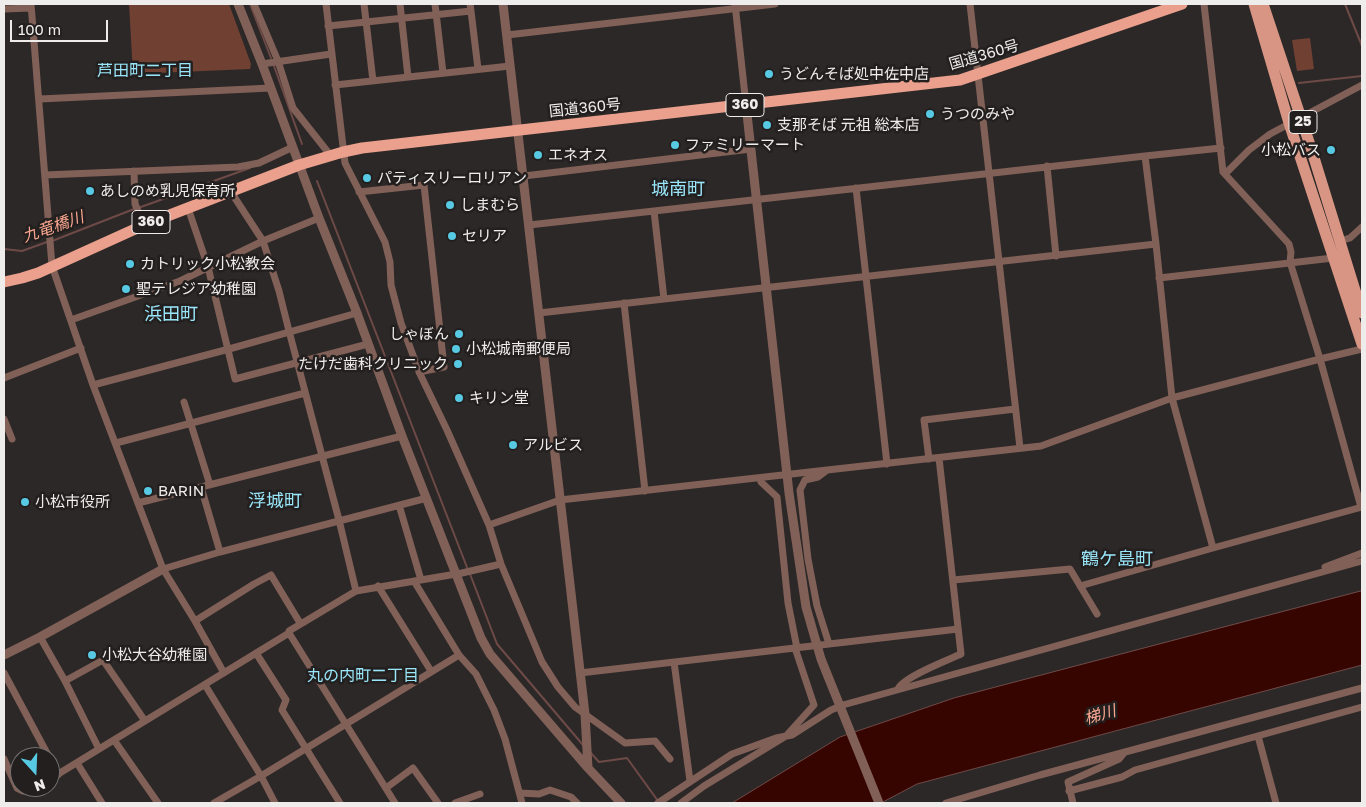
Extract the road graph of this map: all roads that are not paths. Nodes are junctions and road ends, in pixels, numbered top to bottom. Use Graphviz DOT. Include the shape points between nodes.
graph roads {
  1 [pos="238,4"];
  2 [pos="254,4"];
  3 [pos="326,4"];
  4 [pos="364,4"];
  5 [pos="400,4"];
  6 [pos="435,4"];
  7 [pos="504,4"];
  8 [pos="776,4"];
  9 [pos="970,4"];
  10 [pos="1182,4"];
  11 [pos="1204,4"];
  12 [pos="1254,4"];
  13 [pos="1263,4"];
  14 [pos="31,6"];
  15 [pos="736,6"];
  16 [pos="470,8"];
  17 [pos="4,9"];
  18 [pos="437,15"];
  19 [pos="401,19"];
  20 [pos="366,22"];
  21 [pos="328,26"];
  22 [pos="507,35"];
  23 [pos="331,54"];
  24 [pos="278,62"];
  25 [pos="262,64"];
  26 [pos="510,66"];
  27 [pos="478,69"];
  28 [pos="443,73"];
  29 [pos="977,75"];
  30 [pos="408,77"];
  31 [pos="372,81"];
  32 [pos="335,85"];
  33 [pos="1362,85"];
  34 [pos="271,88"];
  35 [pos="40,99"];
  36 [pos="746,105"];
  37 [pos="1302,118"];
  38 [pos="1289,123"];
  39 [pos="518,131"];
  40 [pos="293,147"];
  41 [pos="1221,148"];
  42 [pos="750,149"];
  43 [pos="343,152"];
  44 [pos="331,156"];
  45 [pos="1145,156"];
  46 [pos="300,165"];
  47 [pos="1047,166"];
  48 [pos="134,171"];
  49 [pos="988,172"];
  50 [pos="1225,174"];
  51 [pos="45,175"];
  52 [pos="524,176"];
  53 [pos="856,188"];
  54 [pos="231,192"];
  55 [pos="359,192"];
  56 [pos="756,200"];
  57 [pos="188,208"];
  58 [pos="654,211"];
  59 [pos="319,218"];
  60 [pos="144,224"];
  61 [pos="529,225"];
  62 [pos="1362,227"];
  63 [pos="263,241"];
  64 [pos="1340,241"];
  65 [pos="1156,244"];
  66 [pos="1056,256"];
  67 [pos="1333,258"];
  68 [pos="998,262"];
  69 [pos="1290,262"];
  70 [pos="52,266"];
  71 [pos="208,267"];
  72 [pos="866,276"];
  73 [pos="1159,278"];
  74 [pos="4,282"];
  75 [pos="766,287"];
  76 [pos="664,299"];
  77 [pos="624,303"];
  78 [pos="357,312"];
  79 [pos="539,313"];
  80 [pos="1362,313"];
  81 [pos="71,320"];
  82 [pos="288,331"];
  83 [pos="368,344"];
  84 [pos="1362,344"];
  85 [pos="81,348"];
  86 [pos="1362,348"];
  87 [pos="228,349"];
  88 [pos="1320,359"];
  89 [pos="297,364"];
  90 [pos="419,372"];
  91 [pos="4,378"];
  92 [pos="94,385"];
  93 [pos="305,393"];
  94 [pos="1172,398"];
  95 [pos="184,402"];
  96 [pos="1015,408"];
  97 [pos="4,419"];
  98 [pos="191,423"];
  99 [pos="402,436"];
  100 [pos="12,439"];
  101 [pos="116,443"];
  102 [pos="1020,448"];
  103 [pos="322,456"];
  104 [pos="939,458"];
  105 [pos="929,459"];
  106 [pos="887,464"];
  107 [pos="826,471"];
  108 [pos="788,475"];
  109 [pos="760,478"];
  110 [pos="210,485"];
  111 [pos="201,487"];
  112 [pos="645,491"];
  113 [pos="427,498"];
  114 [pos="560,500"];
  115 [pos="138,503"];
  116 [pos="399,505"];
  117 [pos="1362,507"];
  118 [pos="339,520"];
  119 [pos="488,525"];
  120 [pos="1213,548"];
  121 [pos="220,552"];
  122 [pos="1362,553"];
  123 [pos="1362,561"];
  124 [pos="501,564"];
  125 [pos="163,569"];
  126 [pos="459,573"];
  127 [pos="1317,573"];
  128 [pos="418,580"];
  129 [pos="953,580"];
  130 [pos="378,586"];
  131 [pos="1080,586"];
  132 [pos="356,591"];
  133 [pos="1097,614"];
  134 [pos="195,622"];
  135 [pos="300,623"];
  136 [pos="958,629"];
  137 [pos="289,634"];
  138 [pos="40,637"];
  139 [pos="829,644"];
  140 [pos="796,648"];
  141 [pos="256,653"];
  142 [pos="4,655"];
  143 [pos="459,655"];
  144 [pos="674,662"];
  145 [pos="431,672"];
  146 [pos="4,673"];
  147 [pos="224,673"];
  148 [pos="580,673"];
  149 [pos="65,681"];
  150 [pos="205,685"];
  151 [pos="1362,688"];
  152 [pos="898,689"];
  153 [pos="1362,707"];
  154 [pos="841,711"];
  155 [pos="585,714"];
  156 [pos="145,721"];
  157 [pos="345,724"];
  158 [pos="786,736"];
  159 [pos="1258,736"];
  160 [pos="114,740"];
  161 [pos="43,747"];
  162 [pos="306,748"];
  163 [pos="99,749"];
  164 [pos="1124,753"];
  165 [pos="4,759"];
  166 [pos="670,759"];
  167 [pos="77,763"];
  168 [pos="588,768"];
  169 [pos="6,771"];
  170 [pos="60,774"];
  171 [pos="261,776"];
  172 [pos="690,781"];
  173 [pos="386,788"];
  174 [pos="1070,791"];
  175 [pos="520,793"];
  176 [pos="480,794"];
  177 [pos="102,803"];
  178 [pos="158,803"];
  179 [pos="214,803"];
  180 [pos="275,803"];
  181 [pos="340,803"];
  182 [pos="396,803"];
  183 [pos="438,803"];
  184 [pos="455,803"];
  185 [pos="522,803"];
  186 [pos="576,803"];
  187 [pos="621,803"];
  188 [pos="658,803"];
  189 [pos="681,803"];
  190 [pos="879,803"];
  191 [pos="946,803"];
  192 [pos="1073,803"];
  193 [pos="1276,803"];
  1 -- 25 [label="street"];
  2 -- 24 [label="street"];
  3 -- 21 [label="street"];
  4 -- 20 [label="street"];
  5 -- 19 [label="street"];
  6 -- 18 [label="street"];
  7 -- 22 [label="street"];
  8 -- 15 [label="street"];
  9 -- 29 [label="street"];
  10 -- 29 [label="highway, 国道360号 / 360"];
  11 -- 41 [label="street"];
  12 -- 38 [label="main road, 25"];
  13 -- 37 [label="main road, 25"];
  14 -- 17 [label="street"];
  14 -- 35 [label="street"];
  15 -- 22 [label="street"];
  15 -- 36 [label="street"];
  16 -- 18 [label="street"];
  16 -- 27 [label="street"];
  18 -- 19 [label="street"];
  18 -- 28 [label="street"];
  19 -- 20 [label="street"];
  19 -- 30 [label="street"];
  20 -- 21 [label="street"];
  20 -- 31 [label="street"];
  21 -- 23 [label="street"];
  22 -- 26 [label="street"];
  23 -- 24 [label="street"];
  23 -- 32 [label="street"];
  24 -- 25 [label="street"];
  24 -- 44 [label="street" via="293,108"];
  25 -- 34 [label="street"];
  26 -- 27 [label="street"];
  26 -- 39 [label="street"];
  27 -- 28 [label="street"];
  28 -- 30 [label="street"];
  29 -- 36 [label="highway, 国道360号 / 360" via="960,80"];
  29 -- 49 [label="street"];
  30 -- 31 [label="street"];
  31 -- 32 [label="street"];
  32 -- 43 [label="street"];
  33 -- 37 [label="street"];
  34 -- 35 [label="street"];
  34 -- 40 [label="street"];
  35 -- 51 [label="street"];
  36 -- 39 [label="highway, 国道360号 / 360"];
  36 -- 42 [label="street"];
  37 -- 38 [label="street"];
  37 -- 64 [label="main road, 25"];
  38 -- 50 [label="street" via="1249,150"];
  38 -- 67 [label="main road, 25"];
  39 -- 43 [label="highway, 国道360号 / 360"];
  39 -- 52 [label="street"];
  40 -- 46 [label="street"];
  40 -- 48 [label="street" via="238,167"];
  41 -- 45 [label="street"];
  41 -- 50 [label="street"];
  42 -- 52 [label="street"];
  42 -- 56 [label="street"];
  43 -- 44 [label="highway, 国道360号 / 360"];
  43 -- 55 [label="street" via="344,163"];
  44 -- 46 [label="highway, 国道360号 / 360"];
  45 -- 47 [label="street"];
  45 -- 65 [label="street"];
  46 -- 54 [label="highway, 国道360号 / 360"];
  46 -- 59 [label="street"];
  47 -- 49 [label="street"];
  47 -- 66 [label="street"];
  48 -- 51 [label="street"];
  48 -- 60 [label="street" via="135,204"];
  49 -- 53 [label="street"];
  49 -- 68 [label="street"];
  50 -- 69 [label="street" via="1289,244"];
  51 -- 70 [label="street"];
  52 -- 61 [label="street"];
  53 -- 56 [label="street"];
  53 -- 72 [label="street"];
  54 -- 57 [label="highway, 国道360号 / 360"];
  54 -- 63 [label="street"];
  55 -- 90 [label="street" via="385,242 401,324"];
  55 -- 90 [label="street" via="424,185 444,367"];
  56 -- 58 [label="street"];
  56 -- 75 [label="street"];
  57 -- 60 [label="highway, 国道360号 / 360"];
  57 -- 71 [label="street"];
  58 -- 61 [label="street"];
  58 -- 76 [label="street"];
  59 -- 63 [label="street"];
  59 -- 78 [label="street"];
  60 -- 70 [label="highway, 国道360号 / 360"];
  61 -- 79 [label="street"];
  62 -- 64 [label="street" via="1350,238"];
  63 -- 71 [label="street"];
  63 -- 82 [label="street"];
  64 -- 80 [label="main road, 25"];
  65 -- 66 [label="street"];
  65 -- 73 [label="street"];
  66 -- 68 [label="street"];
  67 -- 69 [label="street"];
  67 -- 84 [label="main road, 25"];
  68 -- 72 [label="street"];
  68 -- 96 [label="street"];
  69 -- 73 [label="street"];
  69 -- 88 [label="street"];
  70 -- 74 [label="highway, 国道360号 / 360"];
  70 -- 81 [label="street"];
  71 -- 81 [label="street" via="160,289"];
  71 -- 87 [label="street"];
  72 -- 75 [label="street"];
  72 -- 106 [label="street"];
  73 -- 94 [label="street"];
  75 -- 76 [label="street"];
  75 -- 108 [label="street"];
  76 -- 77 [label="street"];
  77 -- 79 [label="street"];
  77 -- 112 [label="street"];
  78 -- 82 [label="street"];
  78 -- 83 [label="street"];
  79 -- 114 [label="street"];
  81 -- 85 [label="street"];
  82 -- 87 [label="street"];
  82 -- 89 [label="street"];
  83 -- 89 [label="street"];
  83 -- 99 [label="street"];
  85 -- 91 [label="street"];
  85 -- 92 [label="street"];
  86 -- 88 [label="street"];
  87 -- 89 [label="street" via="235,379"];
  87 -- 92 [label="street"];
  88 -- 94 [label="street"];
  88 -- 117 [label="street"];
  89 -- 93 [label="street"];
  90 -- 119 [label="street"];
  92 -- 101 [label="street"];
  93 -- 98 [label="street"];
  93 -- 103 [label="street"];
  94 -- 102 [label="street" via="1040,446"];
  94 -- 120 [label="street"];
  95 -- 98 [label="street"];
  96 -- 102 [label="street"];
  96 -- 105 [label="street" via="924,420"];
  97 -- 100 [label="street"];
  98 -- 101 [label="street"];
  98 -- 110 [label="street"];
  99 -- 103 [label="street"];
  99 -- 113 [label="street"];
  101 -- 115 [label="street"];
  102 -- 104 [label="street"];
  103 -- 110 [label="street"];
  103 -- 118 [label="street"];
  104 -- 105 [label="street"];
  104 -- 129 [label="street"];
  105 -- 106 [label="street"];
  106 -- 107 [label="street"];
  107 -- 108 [label="street"];
  107 -- 139 [label="street" via="818,478 805,480 800,490 808,559 817,606"];
  108 -- 109 [label="street"];
  108 -- 154 [label="street" via="806,608"];
  109 -- 112 [label="street"];
  109 -- 140 [label="street" via="777,497"];
  110 -- 111 [label="street"];
  111 -- 115 [label="street"];
  111 -- 121 [label="street"];
  112 -- 114 [label="street"];
  113 -- 116 [label="street"];
  113 -- 126 [label="street"];
  114 -- 119 [label="street"];
  114 -- 148 [label="street"];
  115 -- 125 [label="street"];
  116 -- 118 [label="street"];
  116 -- 128 [label="street"];
  117 -- 120 [label="street"];
  118 -- 121 [label="street"];
  118 -- 132 [label="street"];
  119 -- 124 [label="street"];
  120 -- 131 [label="street"];
  121 -- 125 [label="street"];
  122 -- 127 [label="street"];
  123 -- 127 [label="street"];
  124 -- 126 [label="street"];
  124 -- 155 [label="street" via="542,662 558,687"];
  125 -- 134 [label="street"];
  125 -- 138 [label="street"];
  126 -- 128 [label="street"];
  126 -- 168 [label="street" via="481,638 490,654"];
  127 -- 152 [label="street"];
  128 -- 130 [label="street"];
  128 -- 143 [label="street"];
  129 -- 131 [label="street" via="1070,568"];
  129 -- 136 [label="street"];
  130 -- 132 [label="street"];
  130 -- 145 [label="street"];
  131 -- 133 [label="street"];
  132 -- 135 [label="street"];
  134 -- 135 [label="street" via="271,575"];
  134 -- 147 [label="street"];
  135 -- 137 [label="street" via="288,631"];
  136 -- 139 [label="street"];
  136 -- 152 [label="street" via="961,654 925,670 900,684"];
  137 -- 141 [label="street"];
  137 -- 157 [label="street"];
  138 -- 142 [label="street"];
  138 -- 149 [label="street"];
  139 -- 140 [label="street"];
  140 -- 144 [label="street"];
  140 -- 158 [label="street" via="814,705"];
  141 -- 147 [label="street"];
  141 -- 162 [label="street" via="286,700 282,710"];
  143 -- 145 [label="street"];
  143 -- 175 [label="street" via="476,674 494,710"];
  144 -- 148 [label="street"];
  144 -- 172 [label="street"];
  145 -- 157 [label="street"];
  146 -- 161 [label="street"];
  147 -- 150 [label="street"];
  148 -- 155 [label="street"];
  149 -- 156 [label="street" via="103,660"];
  149 -- 163 [label="street"];
  150 -- 156 [label="street"];
  150 -- 171 [label="street"];
  151 -- 164 [label="street"];
  152 -- 154 [label="street"];
  153 -- 159 [label="street"];
  154 -- 158 [label="street"];
  154 -- 190 [label="street"];
  155 -- 166 [label="street" via="625,743 655,741"];
  155 -- 168 [label="street"];
  156 -- 160 [label="street"];
  157 -- 162 [label="street"];
  157 -- 173 [label="street"];
  158 -- 172 [label="street" via="732,754"];
  158 -- 189 [label="street"];
  159 -- 174 [label="street"];
  159 -- 193 [label="street"];
  160 -- 163 [label="street"];
  160 -- 178 [label="street"];
  162 -- 171 [label="street"];
  162 -- 181 [label="street"];
  163 -- 167 [label="street"];
  164 -- 174 [label="street" via="1119,759 1068,782"];
  164 -- 191 [label="street"];
  165 -- 169 [label="street"];
  167 -- 170 [label="street"];
  167 -- 177 [label="street"];
  168 -- 187 [label="street"];
  171 -- 179 [label="street"];
  171 -- 180 [label="street"];
  172 -- 188 [label="street"];
  173 -- 182 [label="street"];
  173 -- 183 [label="street" via="413,768"];
  174 -- 192 [label="street"];
  175 -- 185 [label="street"];
  175 -- 186 [label="street" via="539,794 550,790 571,796"];
  176 -- 184 [label="street"];
}
